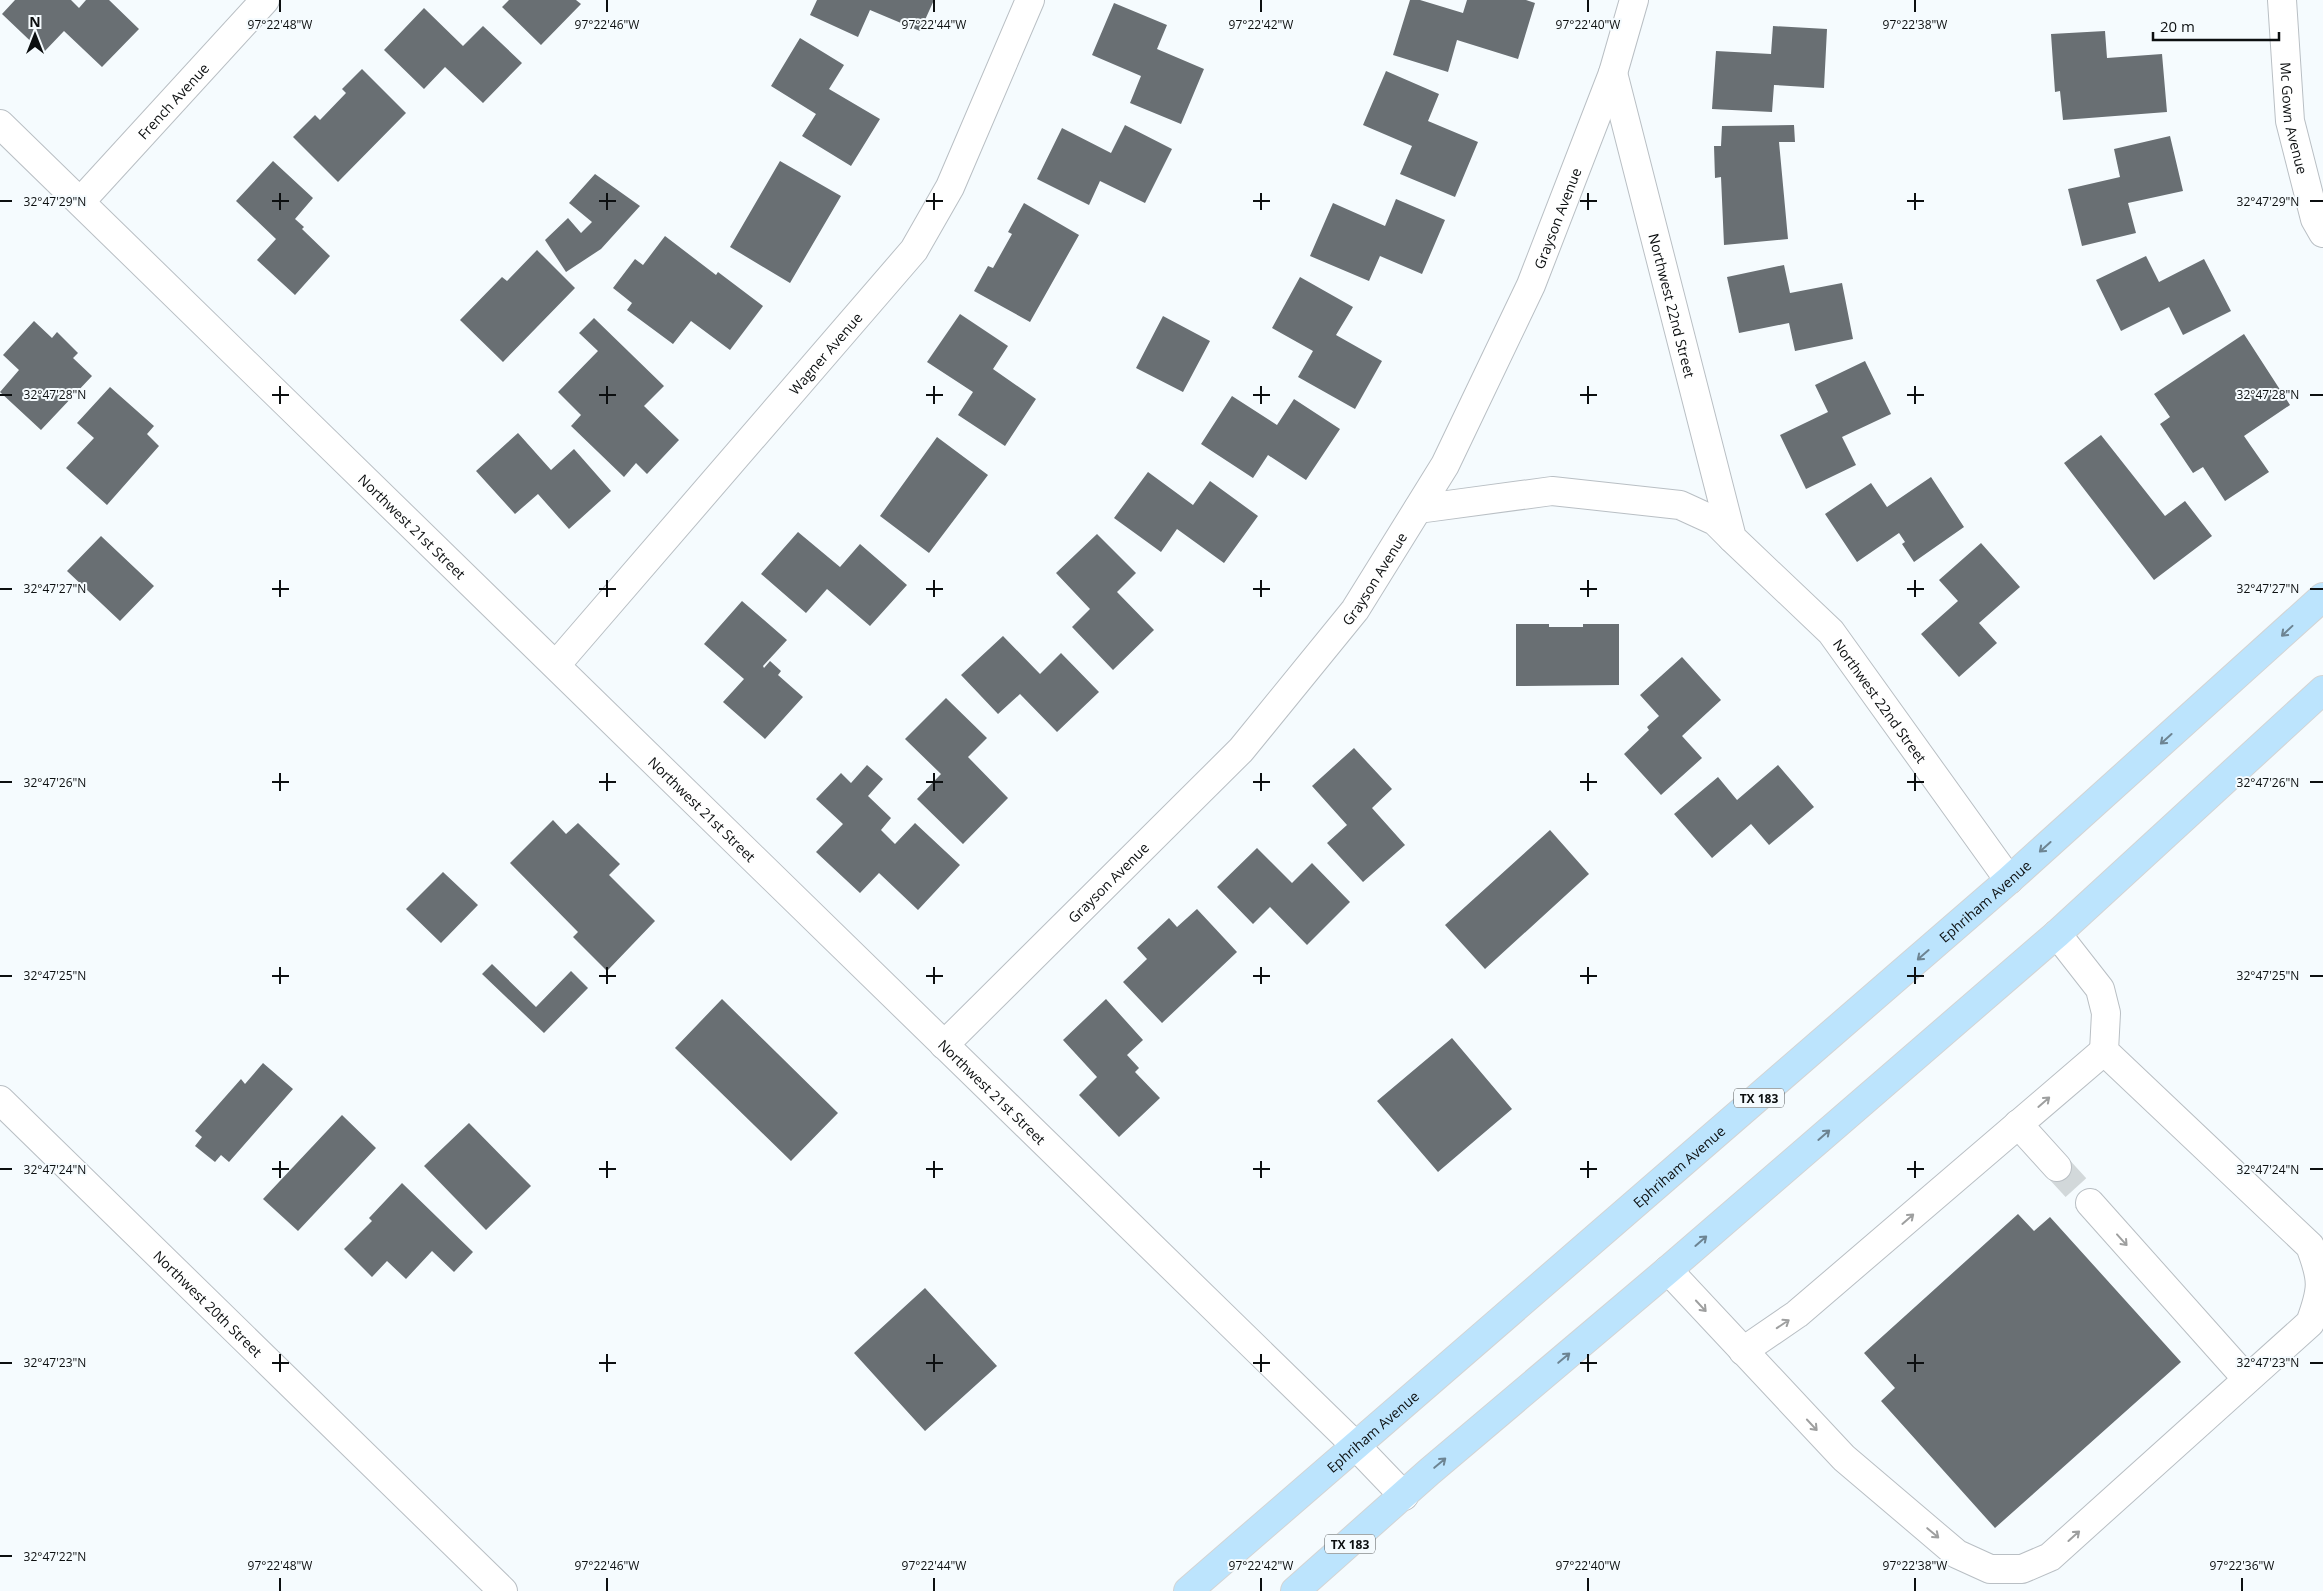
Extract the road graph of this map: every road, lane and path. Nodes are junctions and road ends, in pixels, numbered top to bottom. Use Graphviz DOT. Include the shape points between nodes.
graph roads {
  1 [pos="264,0"];
  2 [pos="1030,0"];
  3 [pos="1634,0"];
  4 [pos="2282,0"];
  5 [pos="1613,73"];
  6 [pos="0,124"];
  7 [pos="81,201"];
  8 [pos="2323,233"];
  9 [pos="1418,509"];
  10 [pos="1732,538"];
  11 [pos="2323,597"];
  12 [pos="556,665"];
  13 [pos="2323,690"];
  14 [pos="2009,880"];
  15 [pos="2057,934"];
  16 [pos="944,1044"];
  17 [pos="2104,1051"];
  18 [pos="0,1100"];
  19 [pos="2018,1124"];
  20 [pos="2057,1167"];
  21 [pos="2090,1203"];
  22 [pos="1668,1270"];
  23 [pos="1743,1351"];
  24 [pos="2247,1379"];
  25 [pos="1357,1447"];
  26 [pos="1404,1496"];
  27 [pos="503,1591"];
  28 [pos="1188,1591"];
  29 [pos="1295,1591"];
  1 -- 7 [label="street, French Avenue"];
  2 -- 12 [label="street, Wagner Avenue" via="950,187 914,250"];
  3 -- 5 [label="street, Grayson Avenue"];
  4 -- 8 [label="street, Mc Gown Avenue" via="2290,121 2315,219"];
  5 -- 9 [label="street, Grayson Avenue" via="1530,285 1445,466"];
  5 -- 10 [label="street, Northwest 22nd Street"];
  6 -- 7 [label="street, Northwest 21st Street"];
  7 -- 12 [label="street, Northwest 21st Street"];
  9 -- 10 [label="street, Northwest 22nd Street" via="1552,491 1680,505 1715,520"];
  9 -- 16 [label="street, Grayson Avenue" via="1354,610 1241,750"];
  10 -- 14 [label="street, Northwest 22nd Street" via="1831,632"];
  11 -- 14 [label="main road, Ephriham Avenue / TX 183, one-way"];
  12 -- 16 [label="street, Northwest 21st Street"];
  13 -- 15 [label="main road, TX 183"];
  14 -- 25 [label="main road, Ephriham Avenue / TX 183, one-way"];
  15 -- 17 [label="street" via="2100,989 2106,1013"];
  22 -- 15 [label="main road, TX 183, one-way"];
  16 -- 25 [label="street, Northwest 21st Street"];
  19 -- 17 [label="street, one-way"];
  17 -- 24 [label="street" via="2310,1246 2323,1281 2319,1305 2310,1322"];
  18 -- 27 [label="street, Northwest 20th Street"];
  19 -- 20 [label="street"];
  23 -- 19 [label="street, one-way" via="1797,1314"];
  21 -- 24 [label="street, one-way"];
  22 -- 23 [label="street, one-way"];
  26 -- 22 [label="main road, TX 183, one-way"];
  23 -- 24 [label="street, one-way" via="1844,1458 1957,1554 1990,1568 2022,1569 2050,1557"];
  25 -- 26 [label="street, Northwest 21st Street"];
  25 -- 28 [label="main road, Ephriham Avenue / TX 183"];
  26 -- 29 [label="main road, TX 183"];
}
